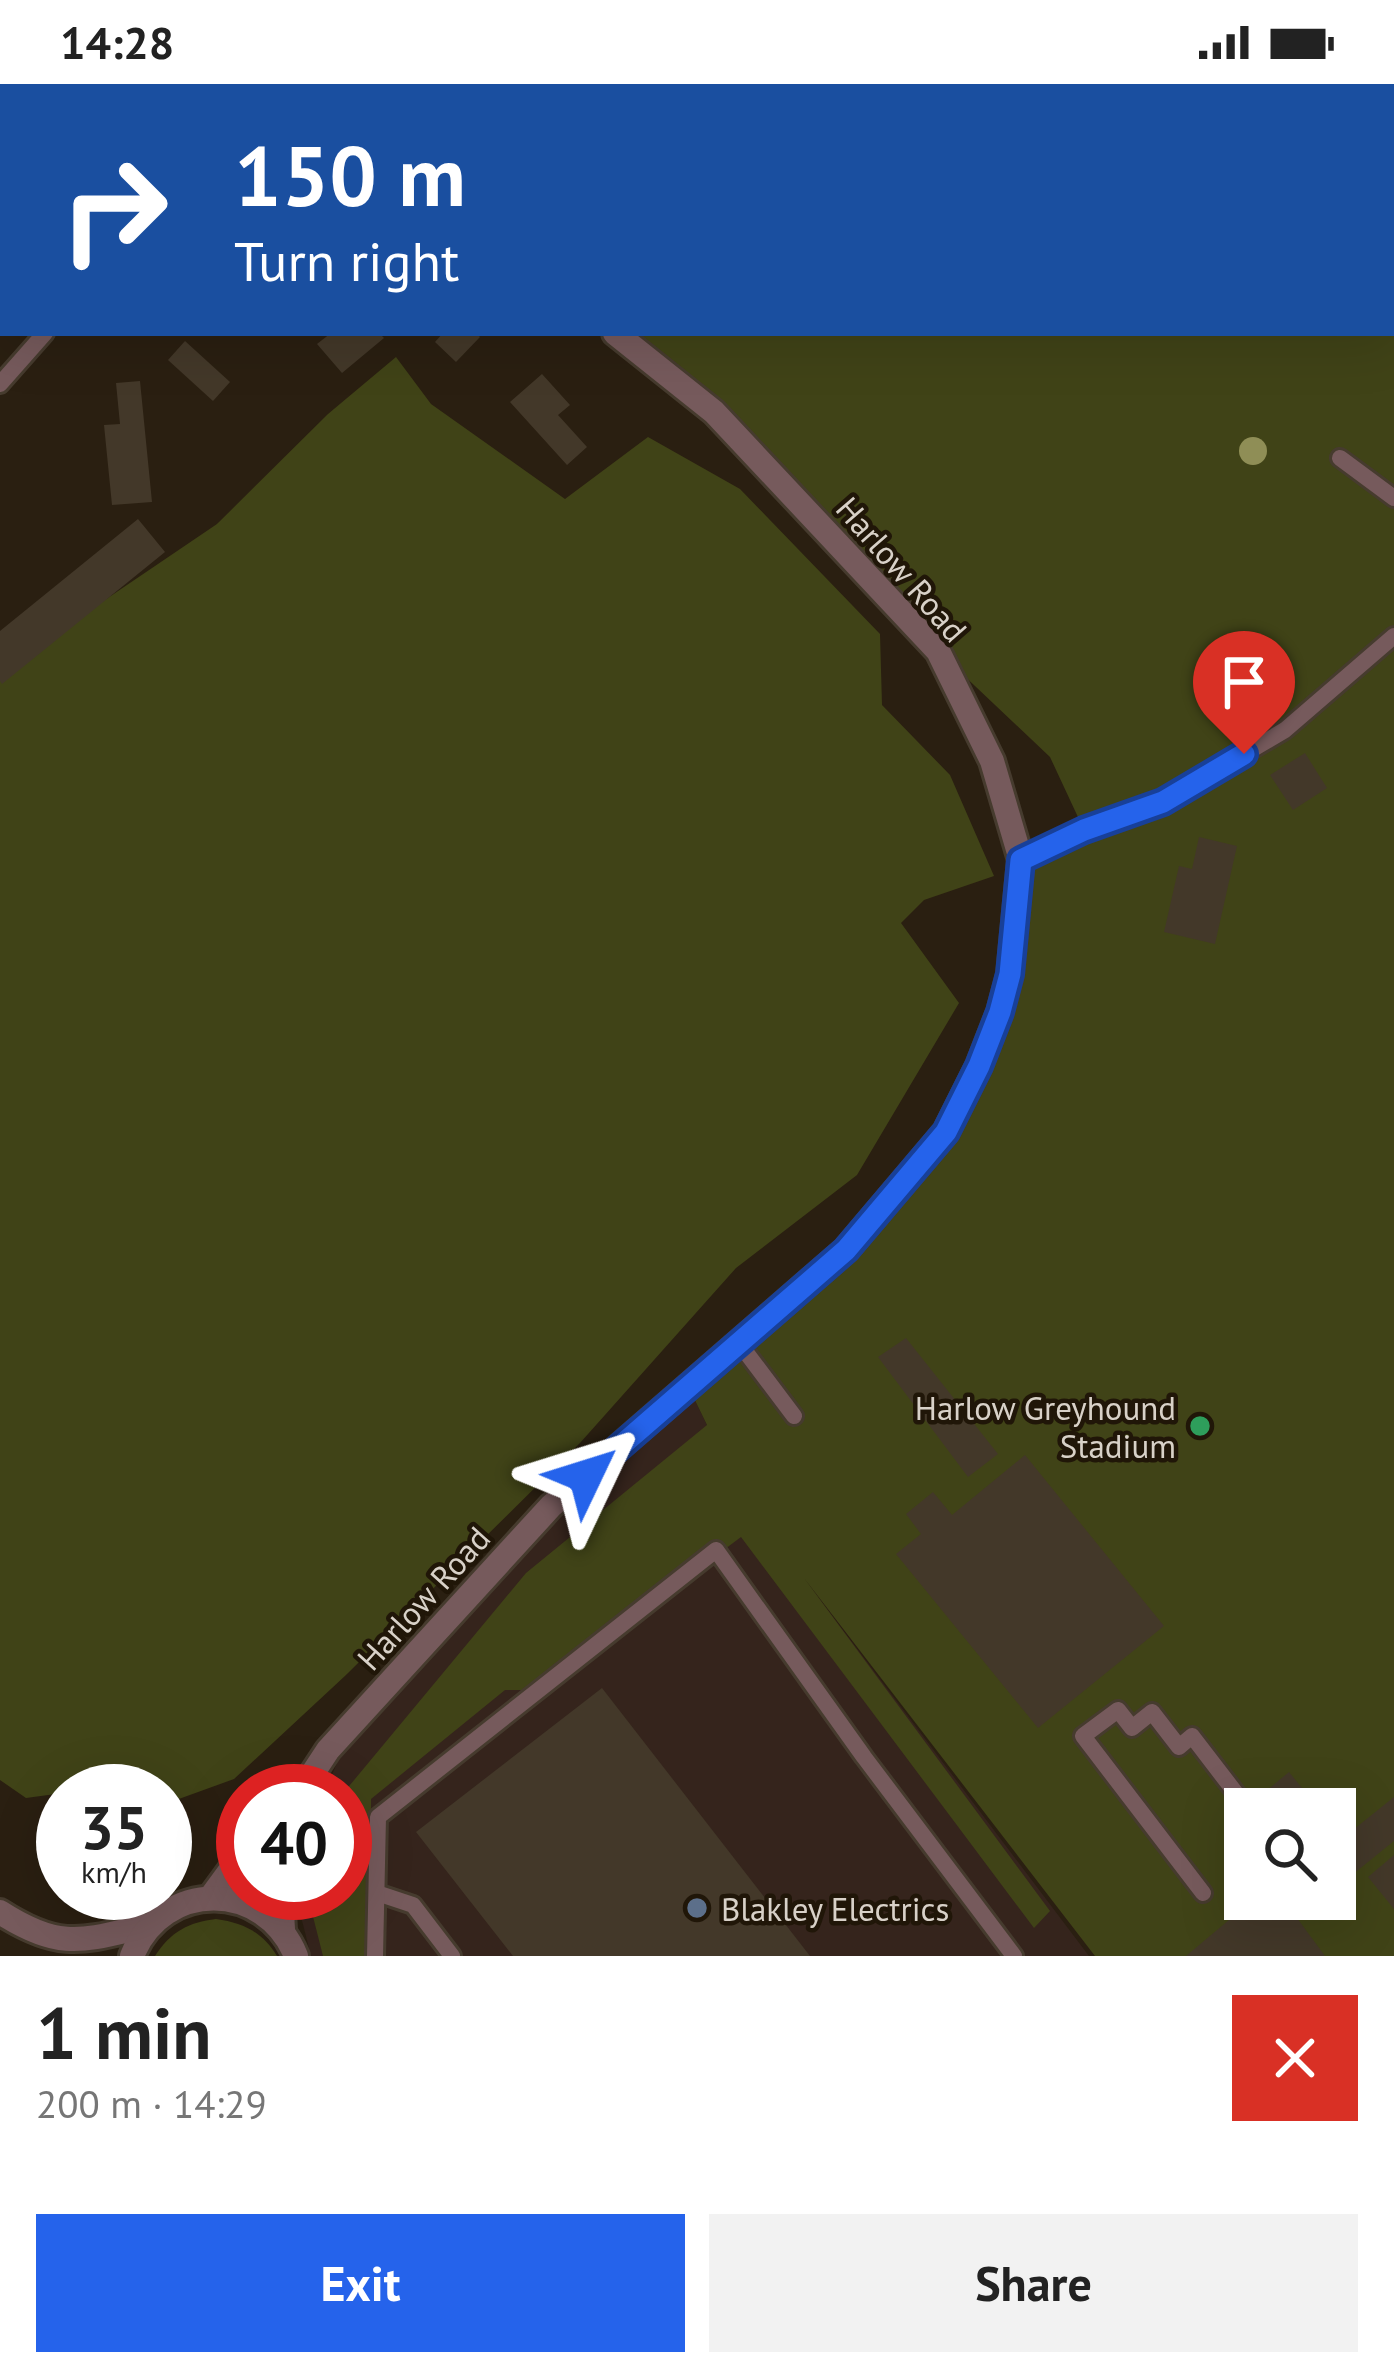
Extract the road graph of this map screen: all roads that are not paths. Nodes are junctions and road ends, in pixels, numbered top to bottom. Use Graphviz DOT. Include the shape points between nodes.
graph roads {
  1 [pos="42,336"];
  2 [pos="619,336"];
  3 [pos="0,384"];
  4 [pos="1340,458"];
  5 [pos="1394,498"];
  6 [pos="1394,636"];
  7 [pos="1021,860"];
  8 [pos="739,1343"];
  9 [pos="794,1416"];
  10 [pos="319,1764"];
  11 [pos="1232,1788"];
  12 [pos="216,1890"];
  13 [pos="377,1893"];
  14 [pos="1203,1893"];
  15 [pos="210,1898"];
  16 [pos="0,1912"];
  17 [pos="282,1920"];
  18 [pos="150,1925"];
  19 [pos="283,1930"];
  20 [pos="132,1956"];
  21 [pos="296,1956"];
  22 [pos="375,1956"];
  23 [pos="452,1956"];
  24 [pos="1014,1956"];
  1 -- 3 [label="lane"];
  2 -- 7 [label="street, Harlow Road" via="714,412 938,651 992,760"];
  4 -- 5 [label="lane"];
  6 -- 7 [label="lane" via="1285,730 1163,802"];
  7 -- 8 [label="street, Harlow Road" via="1000,1012 946,1132 846,1250"];
  8 -- 9 [label="lane"];
  8 -- 10 [label="street, Harlow Road" via="551,1506"];
  11 -- 14 [label="lane" via="1192,1736 1179,1747 1152,1712 1132,1728 1118,1710 1083,1736"];
  12 -- 15 [label="street"];
  13 -- 22 [label="lane"];
  13 -- 23 [label="lane" via="413,1905"];
  13 -- 24 [label="lane" via="378,1817 716,1550"];
  15 -- 18 [label="street"];
  15 -- 19 [label="street" via="242,1902"];
  16 -- 18 [label="street" via="43,1934 82,1941"];
  17 -- 19 [label="street"];
  18 -- 20 [label="street"];
  19 -- 21 [label="street"];
}
